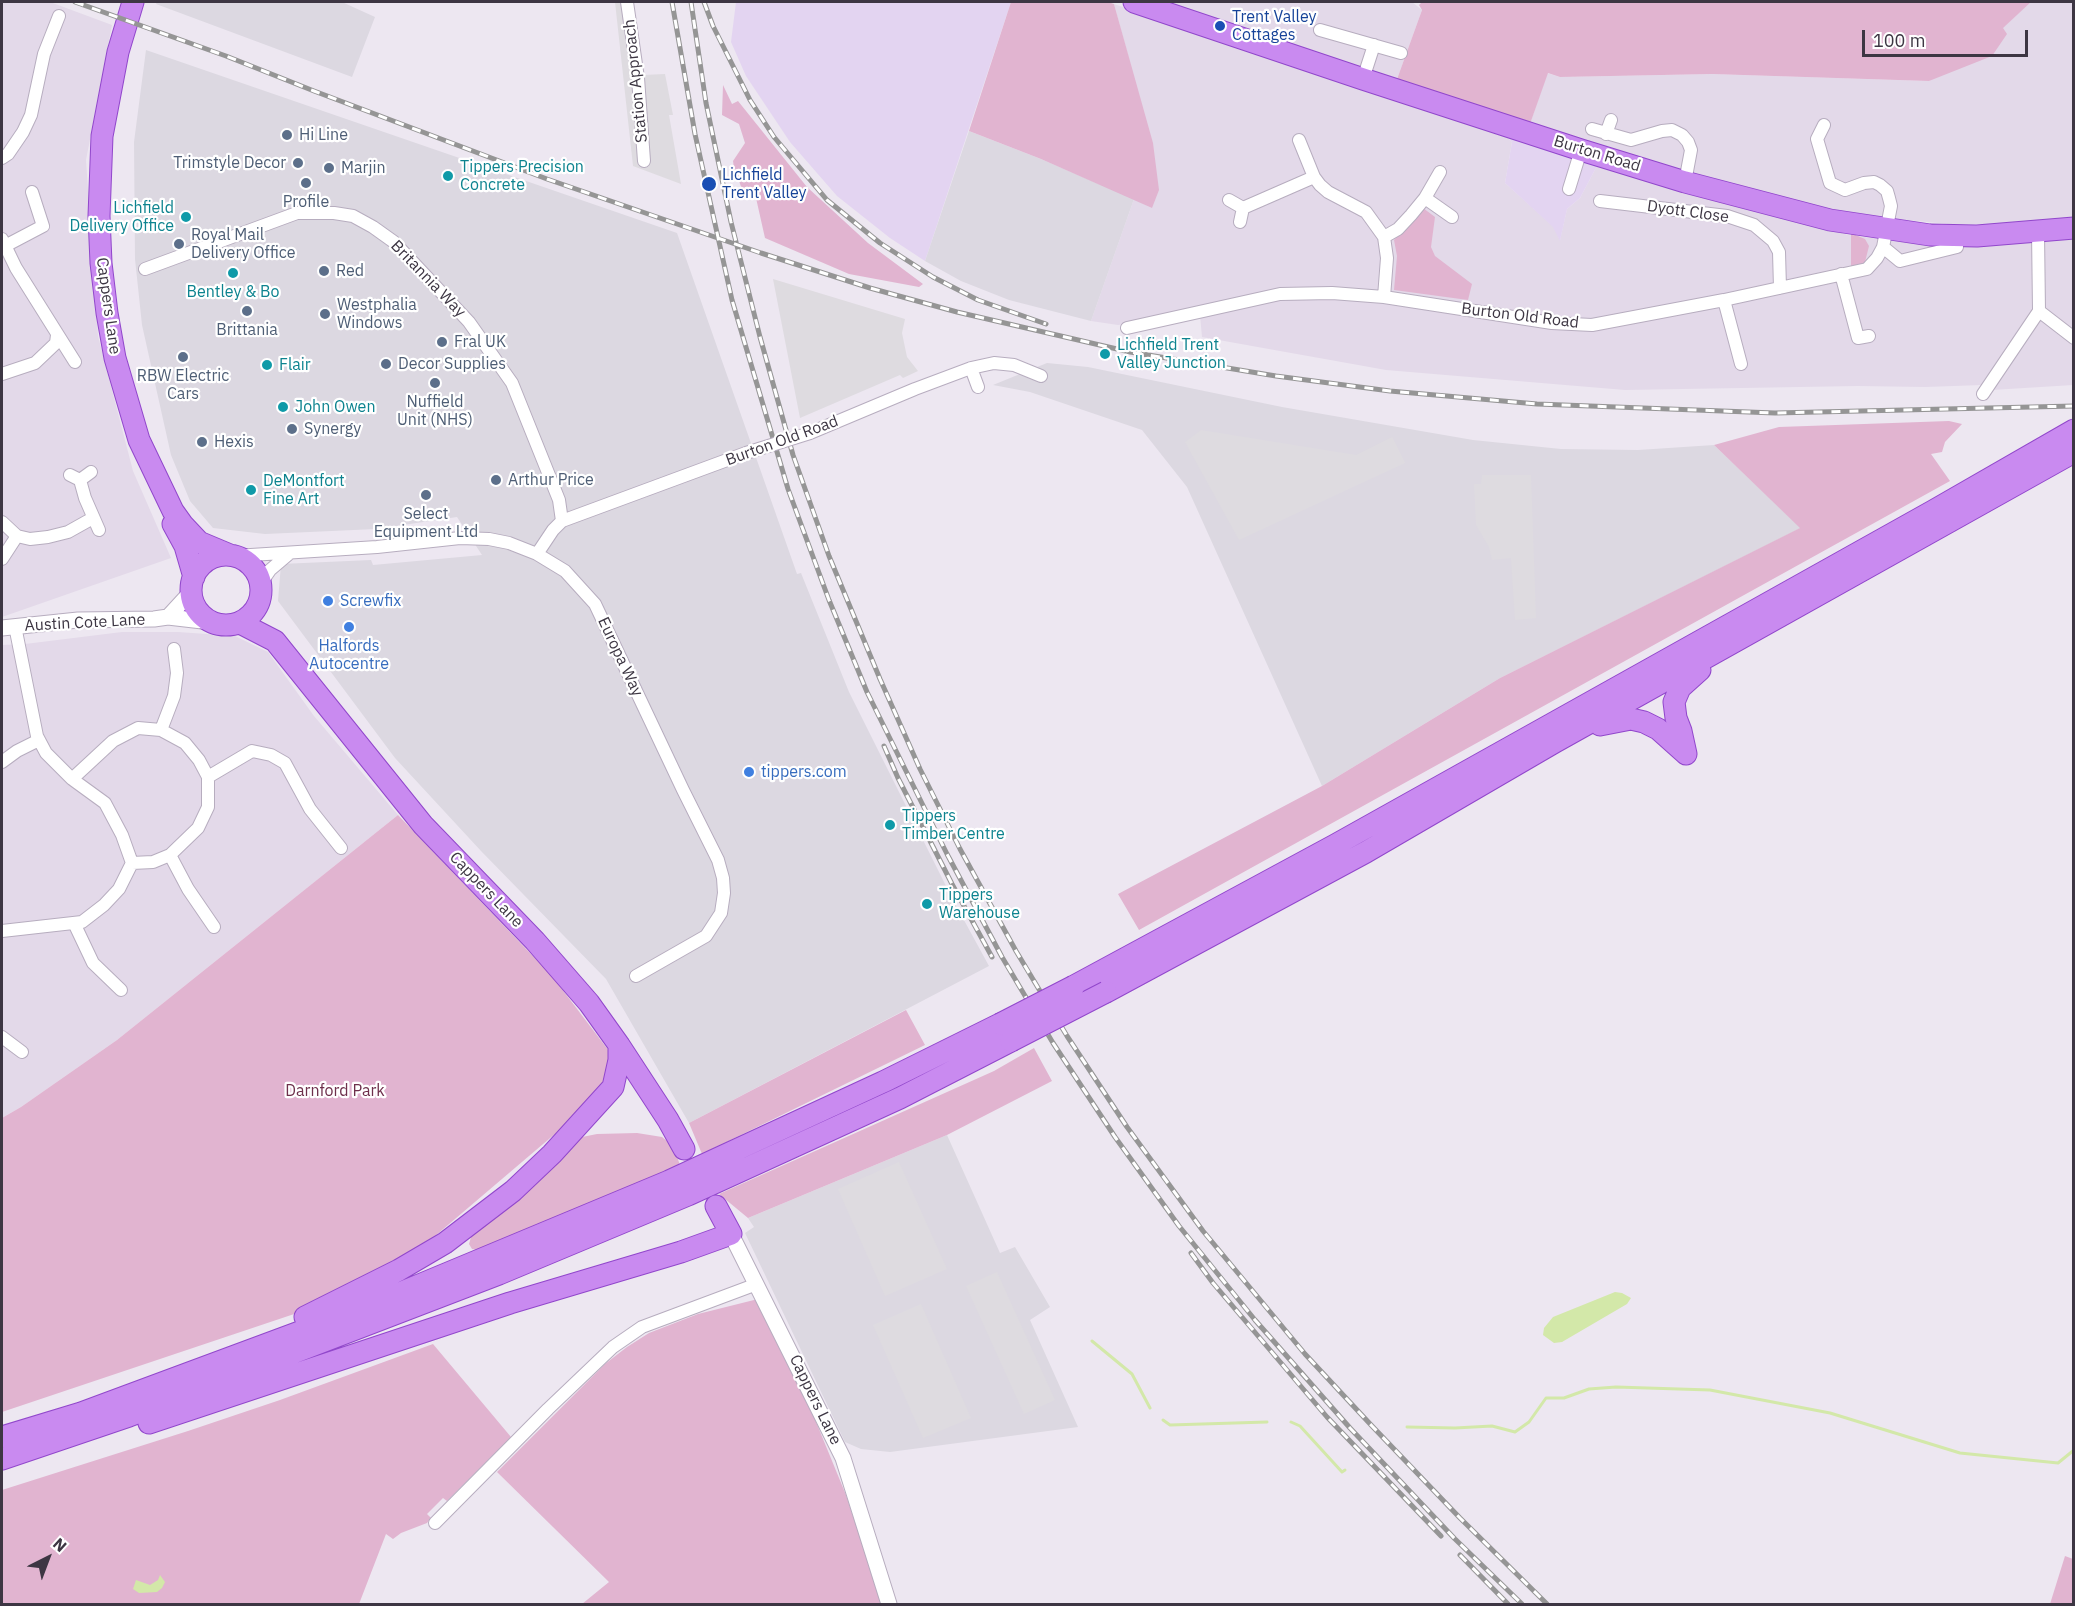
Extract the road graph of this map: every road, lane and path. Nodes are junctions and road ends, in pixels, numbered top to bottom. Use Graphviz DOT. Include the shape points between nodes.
graph roads {
  1 [pos="133,2"];
  2 [pos="627,2"];
  3 [pos="1134,2"];
  4 [pos="59,13"];
  5 [pos="1324,35"];
  6 [pos="1374,45"];
  7 [pos="1401,53"];
  8 [pos="1363,79"];
  9 [pos="1611,120"];
  10 [pos="1824,125"];
  11 [pos="1592,129"];
  12 [pos="1606,134"];
  13 [pos="1299,140"];
  14 [pos="1581,150"];
  15 [pos="2,158"];
  16 [pos="644,161"];
  17 [pos="1440,172"];
  18 [pos="1314,177"];
  19 [pos="1685,182"];
  20 [pos="1569,189"];
  21 [pos="1621,190"];
  22 [pos="32,192"];
  23 [pos="1425,198"];
  24 [pos="1229,200"];
  25 [pos="1600,201"];
  26 [pos="1619,203"];
  27 [pos="1243,208"];
  28 [pos="1452,217"];
  29 [pos="1240,222"];
  30 [pos="2073,228"];
  31 [pos="2038,232"];
  32 [pos="1384,237"];
  33 [pos="1885,238"];
  34 [pos="3,243"];
  35 [pos="1957,247"];
  36 [pos="145,269"];
  37 [pos="1841,274"];
  38 [pos="1780,288"];
  39 [pos="1383,297"];
  40 [pos="1724,300"];
  41 [pos="2039,311"];
  42 [pos="1127,327"];
  43 [pos="57,335"];
  44 [pos="1869,336"];
  45 [pos="2073,338"];
  46 [pos="1751,352"];
  47 [pos="75,362"];
  48 [pos="971,368"];
  49 [pos="2,374"];
  50 [pos="1041,376"];
  51 [pos="978,387"];
  52 [pos="1983,394"];
  53 [pos="2073,430"];
  54 [pos="2073,452"];
  55 [pos="150,464"];
  56 [pos="91,472"];
  57 [pos="93,518"];
  58 [pos="561,521"];
  59 [pos="2,522"];
  60 [pos="99,530"];
  61 [pos="16,536"];
  62 [pos="290,553"];
  63 [pos="537,554"];
  64 [pos="2,556"];
  65 [pos="232,556"];
  66 [pos="192,584"];
  67 [pos="261,585"];
  68 [pos="168,617"];
  69 [pos="211,622"];
  70 [pos="240,622"];
  71 [pos="1764,625"];
  72 [pos="8,627"];
  73 [pos="275,641"];
  74 [pos="174,649"];
  75 [pos="161,730"];
  76 [pos="39,740"];
  77 [pos="1555,742"];
  78 [pos="2,762"];
  79 [pos="208,777"];
  80 [pos="72,779"];
  81 [pos="341,848"];
  82 [pos="170,855"];
  83 [pos="132,863"];
  84 [pos="74,923"];
  85 [pos="214,927"];
  86 [pos="2,931"];
  87 [pos="636,976"];
  88 [pos="121,990"];
  89 [pos="1006,1033"];
  90 [pos="2,1036"];
  91 [pos="619,1045"];
  92 [pos="22,1052"];
  93 [pos="645,1086"];
  94 [pos="613,1087"];
  95 [pos="684,1149"];
  96 [pos="716,1206"];
  97 [pos="731,1234"];
  98 [pos="758,1284"];
  99 [pos="135,1393"];
  100 [pos="2,1437"];
  101 [pos="2,1460"];
  102 [pos="2,1465"];
  103 [pos="435,1523"];
  104 [pos="889,1605"];
  1 -- 55 [label="highway, Cappers Lane" via="118,52 102,136 99,216 101,263 115,358"];
  2 -- 16 [label="street, Station Approach"];
  3 -- 8 [label="highway, Burton Road"];
  4 -- 15 [label="street" via="44,54 31,115"];
  5 -- 6 [label="street"];
  6 -- 7 [label="street"];
  6 -- 8 [label="street"];
  8 -- 14 [label="highway, Burton Road"];
  9 -- 12 [label="street"];
  10 -- 33 [label="street" via="1812,138 1830,183 1845,190 1874,182 1887,190 1891,206"];
  11 -- 12 [label="street"];
  12 -- 19 [label="street" via="1631,140 1672,130 1682,135 1690,150"];
  13 -- 18 [label="street"];
  14 -- 19 [label="highway, Burton Road"];
  14 -- 20 [label="street"];
  17 -- 23 [label="street"];
  18 -- 27 [label="street"];
  18 -- 32 [label="street" via="1328,192 1366,212"];
  19 -- 33 [label="highway, Burton Road"];
  21 -- 26 [label="street"];
  22 -- 34 [label="street" via="43,226"];
  23 -- 28 [label="street"];
  23 -- 32 [label="street" via="1398,229"];
  24 -- 27 [label="street"];
  25 -- 26 [label="street, Dyott Close"];
  26 -- 38 [label="street, Dyott Close" via="1727,216 1754,225 1773,241 1779,252"];
  27 -- 29 [label="street"];
  30 -- 31 [label="highway, Burton Road"];
  31 -- 33 [label="highway, Burton Road"];
  31 -- 41 [label="street"];
  32 -- 39 [label="street" via="1387,258"];
  33 -- 35 [label="street" via="1900,261"];
  33 -- 37 [label="street, Burton Old Road" via="1877,258 1867,268"];
  34 -- 43 [label="street"];
  36 -- 58 [label="street, Britannia Way" via="297,213 352,216 373,227 394,242 469,322 512,383 559,500"];
  37 -- 38 [label="street, Burton Old Road"];
  37 -- 44 [label="street" via="1858,338"];
  38 -- 40 [label="street, Burton Old Road"];
  39 -- 40 [label="street, Burton Old Road" via="1552,323 1592,325"];
  39 -- 42 [label="street, Burton Old Road" via="1280,294"];
  40 -- 46 [label="street" via="1739,359"];
  41 -- 45 [label="street"];
  41 -- 52 [label="street"];
  43 -- 47 [label="street"];
  43 -- 49 [label="street" via="56,343 35,363"];
  48 -- 50 [label="street, Burton Old Road" via="994,363 1014,365"];
  48 -- 51 [label="street"];
  48 -- 58 [label="street, Burton Old Road, bridge" via="810,433"];
  53 -- 89 [label="highway, bridge" via="1366,828 1074,986"];
  54 -- 71 [label="highway"];
  55 -- 65 [label="highway, Cappers Lane" via="183,525 200,542"];
  55 -- 66 [label="highway, Cappers Lane" via="167,513 185,546"];
  56 -- 57 [label="street" via="75,478"];
  57 -- 60 [label="street"];
  57 -- 61 [label="street" via="68,532 48,537"];
  58 -- 63 [label="street"];
  59 -- 61 [label="street"];
  61 -- 64 [label="street"];
  62 -- 63 [label="street, Europa Way" via="460,538 509,543"];
  62 -- 65 [label="street, Europa Way"];
  62 -- 67 [label="street" via="270,570"];
  63 -- 87 [label="street, Europa Way" via="565,571 595,604 718,860 723,878 720,913 706,936"];
  65 -- 66 [label="highway" via="208,560"];
  65 -- 67 [label="highway" via="252,566"];
  66 -- 68 [label="street, Austin Cote Lane"];
  66 -- 69 [label="highway" via="197,610"];
  67 -- 70 [label="highway" via="256,608"];
  67 -- 73 [label="highway, Cappers Lane"];
  68 -- 69 [label="street, Austin Cote Lane"];
  68 -- 72 [label="street, Austin Cote Lane"];
  69 -- 70 [label="highway"];
  70 -- 73 [label="highway, Cappers Lane"];
  71 -- 77 [label="highway"];
  71 -- 77 [label="highway" via="1680,688 1674,702 1686,754 1658,729 1631,719 1604,723"];
  72 -- 76 [label="street"];
  73 -- 91 [label="highway, Cappers Lane" via="423,825 535,941 589,1003"];
  74 -- 75 [label="street" via="174,696"];
  75 -- 79 [label="street" via="185,743"];
  75 -- 80 [label="street" via="138,728 113,741"];
  76 -- 78 [label="street"];
  76 -- 80 [label="street" via="46,753"];
  77 -- 89 [label="highway, bridge" via="1365,852 1106,992"];
  79 -- 81 [label="street" via="252,751 285,763 310,809"];
  79 -- 82 [label="street" via="208,807 198,828"];
  80 -- 83 [label="street" via="105,803"];
  82 -- 83 [label="street" via="153,862"];
  82 -- 85 [label="street"];
  83 -- 84 [label="street" via="119,889 104,905 82,922"];
  84 -- 86 [label="street"];
  84 -- 88 [label="street" via="93,963"];
  89 -- 99 [label="highway" via="883,1082 669,1181 364,1308"];
  89 -- 101 [label="highway" via="900,1098 688,1195 499,1274 129,1416"];
  90 -- 92 [label="street"];
  91 -- 93 [label="highway, Cappers Lane"];
  91 -- 94 [label="highway"];
  93 -- 94 [label="highway"];
  93 -- 95 [label="highway, Cappers Lane"];
  94 -- 99 [label="highway" via="537,1169 445,1243 359,1292"];
  96 -- 97 [label="highway, Cappers Lane"];
  97 -- 98 [label="street, Cappers Lane"];
  97 -- 102 [label="highway" via="113,1435"];
  98 -- 103 [label="street" via="642,1327 613,1347"];
  98 -- 104 [label="street, Cappers Lane" via="843,1458"];
  99 -- 100 [label="highway"];
}
